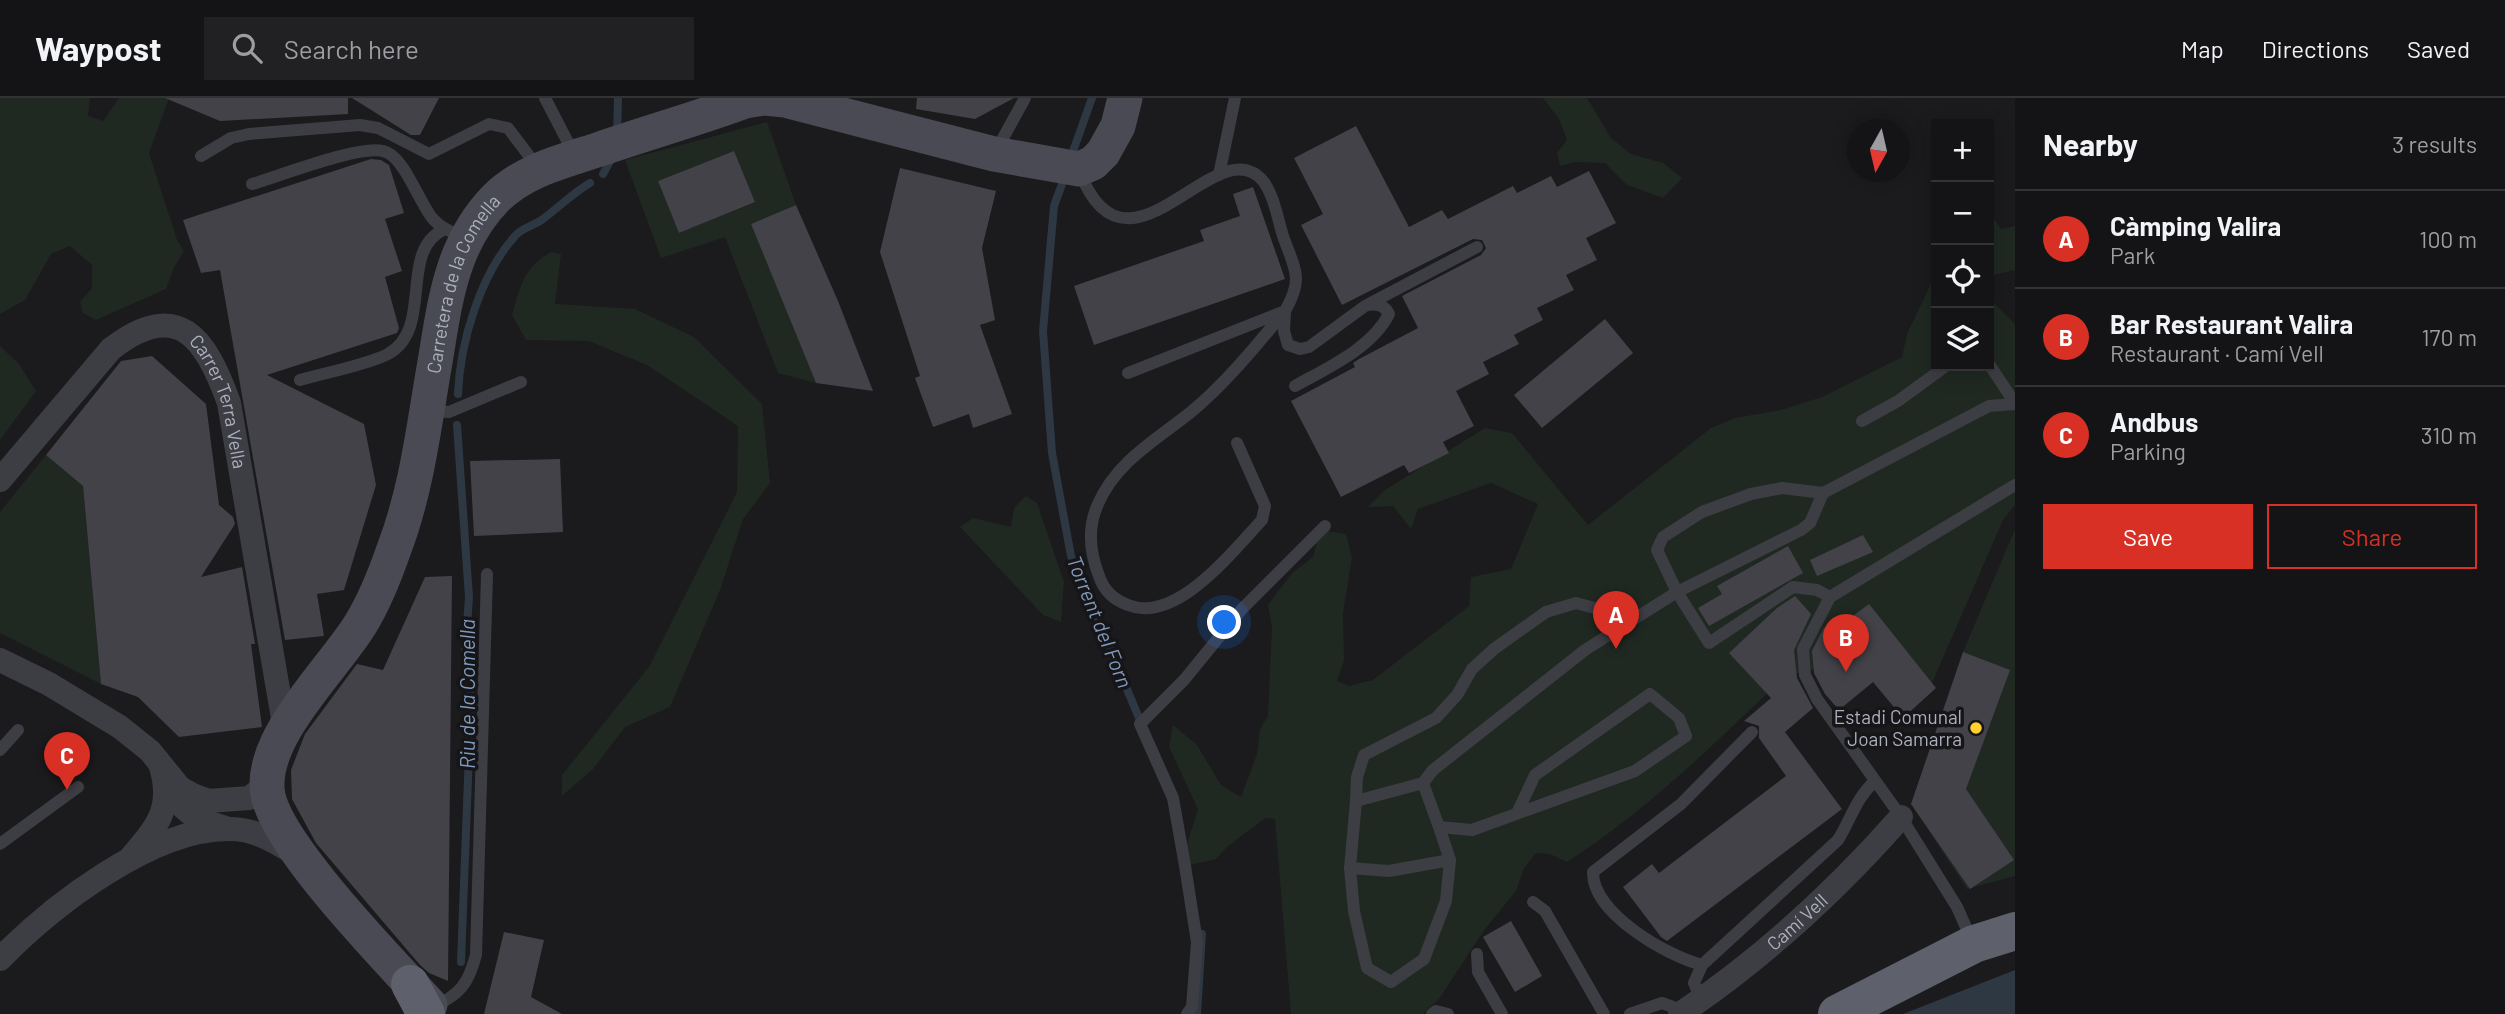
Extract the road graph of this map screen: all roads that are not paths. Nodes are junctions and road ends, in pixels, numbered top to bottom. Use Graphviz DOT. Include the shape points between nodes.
graph roads {
  1 [pos="544,98"];
  2 [pos="1026,98"];
  3 [pos="1125,98"];
  4 [pos="1235,98"];
  5 [pos="995,154"];
  6 [pos="201,156"];
  7 [pos="575,156"];
  8 [pos="1069,168"];
  9 [pos="539,170"];
  10 [pos="1219,176"];
  11 [pos="252,184"];
  12 [pos="455,233"];
  13 [pos="1478,247"];
  14 [pos="1365,306"];
  15 [pos="1285,312"];
  16 [pos="1939,371"];
  17 [pos="1994,371"];
  18 [pos="1128,373"];
  19 [pos="300,380"];
  20 [pos="521,382"];
  21 [pos="1296,386"];
  22 [pos="2014,403"];
  23 [pos="427,411"];
  24 [pos="1862,421"];
  25 [pos="1237,443"];
  26 [pos="0,480"];
  27 [pos="2015,485"];
  28 [pos="1823,493"];
  29 [pos="1325,526"];
  30 [pos="486,575"];
  31 [pos="1677,592"];
  32 [pos="1830,597"];
  33 [pos="1621,627"];
  34 [pos="0,660"];
  35 [pos="18,730"];
  36 [pos="285,730"];
  37 [pos="1752,732"];
  38 [pos="0,750"];
  39 [pos="159,763"];
  40 [pos="268,773"];
  41 [pos="1875,781"];
  42 [pos="1423,783"];
  43 [pos="78,788"];
  44 [pos="1356,801"];
  45 [pos="1518,811"];
  46 [pos="1901,817"];
  47 [pos="1439,827"];
  48 [pos="230,828"];
  49 [pos="0,844"];
  50 [pos="301,858"];
  51 [pos="1450,860"];
  52 [pos="124,864"];
  53 [pos="1350,868"];
  54 [pos="1533,902"];
  55 [pos="2015,931"];
  56 [pos="1974,944"];
  57 [pos="1477,954"];
  58 [pos="0,958"];
  59 [pos="1702,965"];
  60 [pos="426,1005"];
  61 [pos="1688,1008"];
  62 [pos="1188,1014"];
  63 [pos="1432,1014"];
  64 [pos="1448,1014"];
  65 [pos="1502,1014"];
  66 [pos="1604,1014"];
  67 [pos="1630,1014"];
  68 [pos="1837,1014"];
  1 -- 7 [label="lane"];
  2 -- 5 [label="lane"];
  3 -- 8 [label="main road" via="1118,126 1103,153 1093,163"];
  4 -- 10 [label="lane"];
  5 -- 7 [label="main road, Carretera de la Comella" via="764,98"];
  5 -- 8 [label="main road, Carretera de la Comella"];
  6 -- 9 [label="lane" via="231,138 249,134 360,125 378,128 429,154 489,124 508,128"];
  7 -- 9 [label="main road, Carretera de la Comella"];
  8 -- 10 [label="lane" via="1100,209 1123,219 1142,217"];
  9 -- 12 [label="main road, Carretera de la Comella" via="509,186"];
  10 -- 15 [label="lane" via="1237,170 1254,174 1266,188 1296,272 1297,290"];
  11 -- 12 [label="lane" via="362,151 384,151 396,159 433,219"];
  12 -- 19 [label="lane" via="433,234 423,248 404,341 388,354"];
  12 -- 23 [label="main road, Carretera de la Comella"];
  13 -- 14 [label="lane"];
  14 -- 15 [label="lane" via="1300,349 1288,345"];
  14 -- 21 [label="lane" via="1374,303 1387,309 1385,323 1365,342"];
  15 -- 18 [label="lane"];
  15 -- 25 [label="lane" via="1192,411 1119,471 1098,502 1092,520 1091,555 1114,600 1140,610 1164,608 1183,598 1262,520 1265,506"];
  16 -- 24 [label="lane"];
  17 -- 22 [label="lane"];
  20 -- 23 [label="lane" via="449,412"];
  22 -- 28 [label="lane" via="1989,406"];
  23 -- 36 [label="main road, Carretera de la Comella" via="409,503 380,586 361,624"];
  26 -- 36 [label="street, Carrer Terra Vella" via="121,341 139,329 163,324 189,333 220,378 229,403"];
  27 -- 32 [label="lane"];
  28 -- 31 [label="lane" via="1810,523 1801,530"];
  28 -- 31 [label="lane" via="1782,488 1751,494 1702,512 1663,537 1657,550"];
  29 -- 62 [label="lane" via="1242,608 1184,680 1140,724 1173,798 1185,866 1197,942"];
  30 -- 60 [label="lane" via="476,955 469,980 451,998"];
  31 -- 32 [label="lane" via="1709,643 1793,587"];
  31 -- 33 [label="lane"];
  32 -- 41 [label="lane" via="1803,649 1805,675"];
  33 -- 42 [label="lane" via="1552,676 1433,770"];
  33 -- 44 [label="lane" via="1602,610 1576,603 1546,612 1472,669 1436,718 1364,755 1356,777"];
  34 -- 39 [label="street" via="97,711"];
  35 -- 38 [label="lane"];
  36 -- 40 [label="main road, Carretera de la Comella"];
  37 -- 59 [label="lane" via="1681,804 1593,872 1600,900 1625,923 1678,959"];
  39 -- 40 [label="street" via="180,788 209,801 249,798 260,790"];
  39 -- 48 [label="street" via="176,801 187,813"];
  39 -- 52 [label="street" via="167,789 164,810"];
  40 -- 50 [label="main road, Carretera de la Comella" via="272,811"];
  41 -- 46 [label="lane"];
  41 -- 59 [label="lane" via="1855,802 1852,818 1838,840"];
  42 -- 44 [label="lane"];
  42 -- 47 [label="lane"];
  43 -- 49 [label="lane"];
  44 -- 53 [label="lane"];
  45 -- 45 [label="lane" via="1635,771 1686,736 1679,718 1650,694 1535,775"];
  45 -- 47 [label="lane" via="1472,830"];
  46 -- 56 [label="lane"];
  46 -- 61 [label="street, Camí Vell" via="1816,908"];
  47 -- 51 [label="lane"];
  48 -- 50 [label="street" via="254,832"];
  48 -- 52 [label="street" via="179,838"];
  50 -- 60 [label="main road, Carretera de la Comella"];
  51 -- 53 [label="lane" via="1389,871"];
  51 -- 53 [label="lane" via="1446,901 1424,959 1391,982 1367,968"];
  52 -- 58 [label="street" via="73,897"];
  54 -- 66 [label="lane" via="1545,911"];
  55 -- 56 [label="highway"];
  56 -- 68 [label="highway"];
  57 -- 65 [label="lane" via="1478,972"];
  59 -- 61 [label="lane"];
  61 -- 67 [label="lane" via="1662,1003"];
  63 -- 64 [label="lane"];
}
